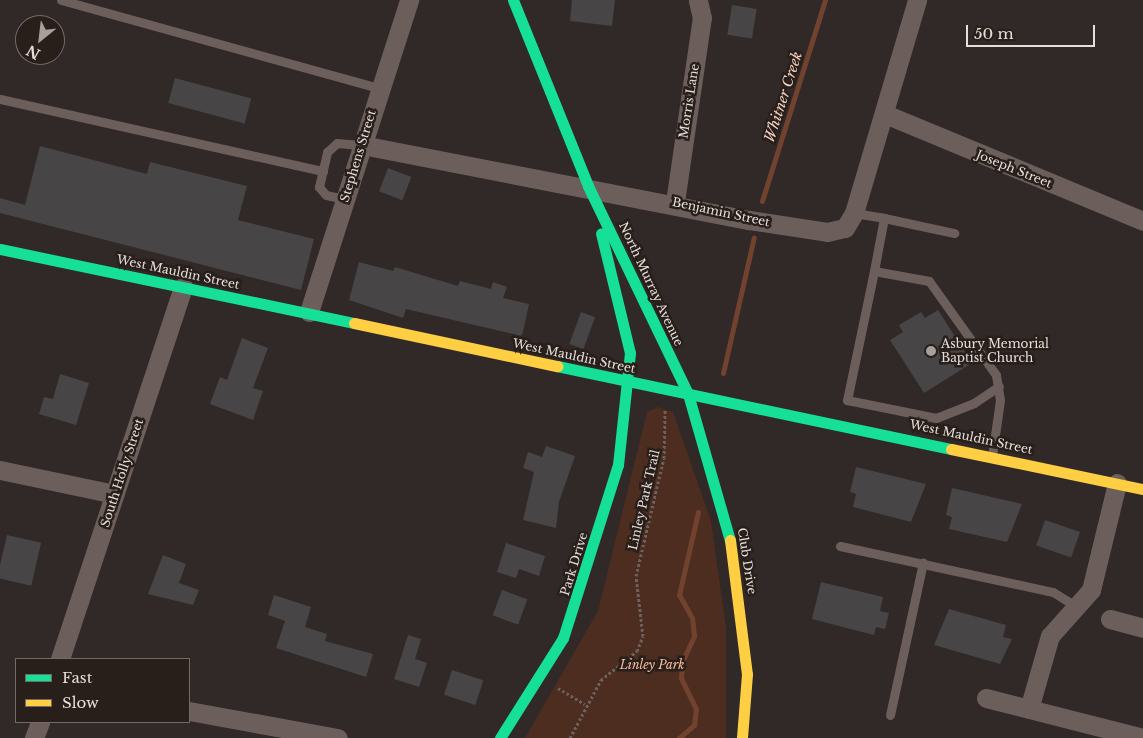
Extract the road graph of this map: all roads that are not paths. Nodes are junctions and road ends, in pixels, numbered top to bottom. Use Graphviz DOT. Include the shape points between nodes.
graph roads {
  1 [pos="61,0"];
  2 [pos="409,0"];
  3 [pos="513,0"];
  4 [pos="698,0"];
  5 [pos="917,0"];
  6 [pos="379,88"];
  7 [pos="0,98"];
  8 [pos="885,114"];
  9 [pos="362,145"];
  10 [pos="323,171"];
  11 [pos="588,186"];
  12 [pos="345,199"];
  13 [pos="675,202"];
  14 [pos="854,213"];
  15 [pos="884,218"];
  16 [pos="1143,221"];
  17 [pos="954,233"];
  18 [pos="0,249"];
  19 [pos="874,271"];
  20 [pos="183,287"];
  21 [pos="308,312"];
  22 [pos="630,382"];
  23 [pos="999,386"];
  24 [pos="688,394"];
  25 [pos="992,456"];
  26 [pos="0,470"];
  27 [pos="1117,483"];
  28 [pos="1143,489"];
  29 [pos="116,494"];
  30 [pos="840,546"];
  31 [pos="923,563"];
  32 [pos="1076,607"];
  33 [pos="1110,619"];
  34 [pos="1143,628"];
  35 [pos="60,658"];
  36 [pos="986,698"];
  37 [pos="1029,709"];
  38 [pos="190,711"];
  39 [pos="890,715"];
  40 [pos="40,723"];
  41 [pos="34,738"];
  42 [pos="338,738"];
  43 [pos="500,738"];
  44 [pos="742,738"];
  45 [pos="1143,738"];
  1 -- 6 [label="lane"];
  2 -- 6 [label="street, Stephens Street"];
  3 -- 11 [label="main road, North Murray Avenue"];
  4 -- 13 [label="street, Morris Lane" via="702,18"];
  5 -- 8 [label="street, Benjamin Street"];
  6 -- 9 [label="street, Stephens Street"];
  7 -- 10 [label="lane"];
  8 -- 14 [label="street, Benjamin Street"];
  8 -- 16 [label="street, Joseph Street"];
  9 -- 10 [label="lane" via="330,146"];
  9 -- 11 [label="street, Benjamin Street"];
  9 -- 12 [label="street, Stephens Street"];
  10 -- 12 [label="lane" via="322,192"];
  11 -- 13 [label="street, Benjamin Street"];
  11 -- 22 [label="main road, North Murray Avenue" via="626,324"];
  11 -- 24 [label="main road, North Murray Avenue"];
  12 -- 21 [label="street, Stephens Street"];
  13 -- 14 [label="street, Benjamin Street" via="827,232 845,228"];
  14 -- 15 [label="lane"];
  15 -- 17 [label="lane"];
  15 -- 19 [label="lane"];
  18 -- 20 [label="main road, West Mauldin Street"];
  19 -- 23 [label="lane" via="929,281 996,374"];
  19 -- 23 [label="lane" via="847,400 922,418 945,417"];
  20 -- 21 [label="main road, West Mauldin Street"];
  20 -- 29 [label="street, South Holly Street"];
  21 -- 22 [label="main road, West Mauldin Street"];
  22 -- 24 [label="main road, West Mauldin Street"];
  22 -- 43 [label="main road, Park Drive" via="618,466 582,588 562,638"];
  23 -- 25 [label="lane"];
  24 -- 25 [label="main road, West Mauldin Street"];
  24 -- 44 [label="main road, Club Drive" via="720,494 733,551 747,674"];
  25 -- 27 [label="main road, West Mauldin Street"];
  26 -- 29 [label="street"];
  27 -- 28 [label="main road, West Mauldin Street"];
  27 -- 32 [label="street" via="1091,590"];
  29 -- 35 [label="street, South Holly Street"];
  30 -- 31 [label="lane"];
  31 -- 32 [label="lane" via="1053,592"];
  31 -- 39 [label="lane"];
  32 -- 37 [label="street" via="1050,636"];
  33 -- 34 [label="street"];
  36 -- 37 [label="street"];
  37 -- 45 [label="street"];
  38 -- 42 [label="street"];
  40 -- 41 [label="street"];
}
